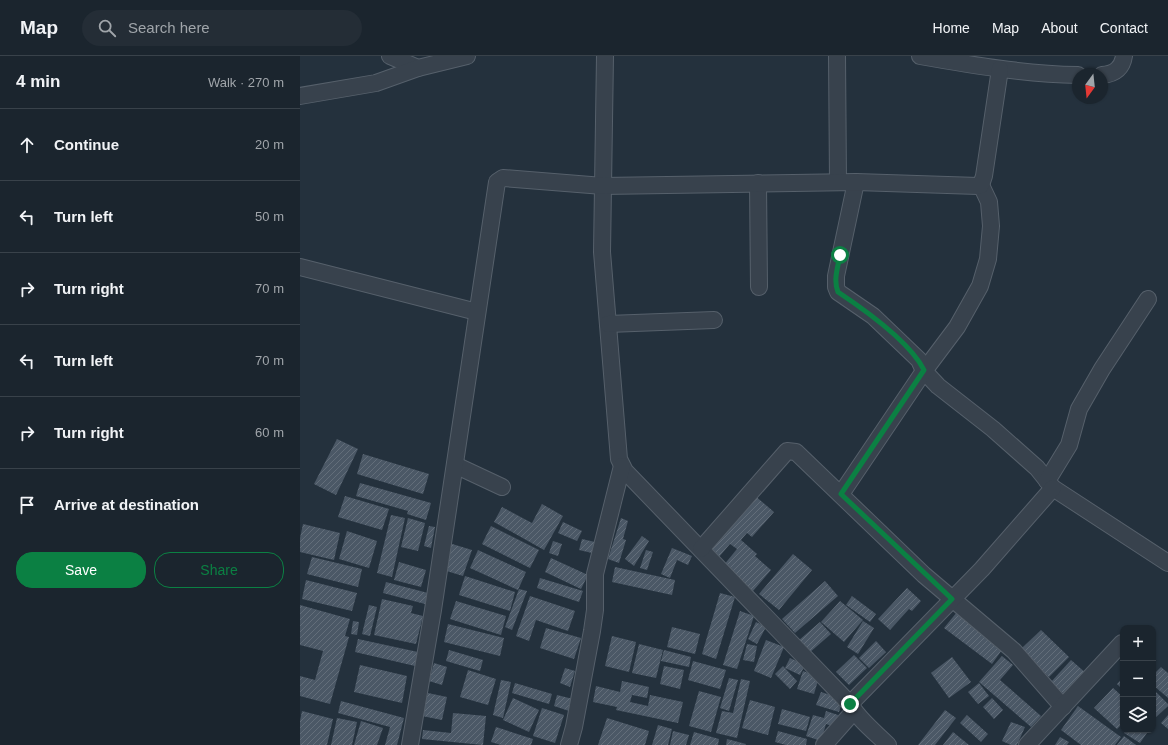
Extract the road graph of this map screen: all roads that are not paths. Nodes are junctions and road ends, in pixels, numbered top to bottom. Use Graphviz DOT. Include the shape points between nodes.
graph roads {
  1 [pos="390,56"];
  2 [pos="467,56"];
  3 [pos="605,56"];
  4 [pos="837,56"];
  5 [pos="920,56"];
  6 [pos="1124,56"];
  7 [pos="993,64"];
  8 [pos="418,68"];
  9 [pos="1108,73"];
  10 [pos="1072,75"];
  11 [pos="300,96"];
  12 [pos="838,182"];
  13 [pos="856,182"];
  14 [pos="758,183"];
  15 [pos="981,185"];
  16 [pos="603,186"];
  17 [pos="300,267"];
  18 [pos="759,287"];
  19 [pos="1148,299"];
  20 [pos="477,312"];
  21 [pos="714,320"];
  22 [pos="608,324"];
  23 [pos="924,370"];
  24 [pos="455,466"];
  25 [pos="622,466"];
  26 [pos="1050,485"];
  27 [pos="502,487"];
  28 [pos="841,494"];
  29 [pos="701,549"];
  30 [pos="1168,563"];
  31 [pos="952,599"];
  32 [pos="1120,645"];
  33 [pos="852,707"];
  34 [pos="1062,707"];
  35 [pos="410,745"];
  36 [pos="569,745"];
  37 [pos="824,745"];
  38 [pos="888,745"];
  39 [pos="1027,745"];
  1 -- 8 [label="street"];
  2 -- 8 [label="street"];
  3 -- 16 [label="street"];
  4 -- 12 [label="street"];
  5 -- 7 [label="street"];
  6 -- 9 [label="street" via="1123,64 1117,70"];
  7 -- 10 [label="street" via="1047,74"];
  7 -- 15 [label="street" via="987,162"];
  8 -- 11 [label="street" via="376,83"];
  12 -- 13 [label="street"];
  12 -- 14 [label="street"];
  13 -- 15 [label="street" via="922,183 964,187"];
  13 -- 23 [label="street" via="839,262 836,286 838,292 873,316 919,360"];
  14 -- 16 [label="street"];
  14 -- 18 [label="street"];
  15 -- 23 [label="street" via="989,202 991,226 988,259 982,279 957,327"];
  16 -- 20 [label="street" via="504,178 497,182"];
  16 -- 22 [label="street" via="602,252"];
  17 -- 20 [label="street"];
  19 -- 26 [label="street" via="1079,409 1069,444"];
  20 -- 24 [label="street"];
  21 -- 22 [label="street"];
  22 -- 25 [label="street" via="619,459"];
  23 -- 26 [label="street" via="938,386 1037,468"];
  23 -- 28 [label="street"];
  24 -- 27 [label="street"];
  24 -- 35 [label="street"];
  25 -- 29 [label="street"];
  25 -- 36 [label="street" via="595,574 594,624"];
  26 -- 30 [label="street"];
  26 -- 31 [label="street" via="982,569"];
  28 -- 29 [label="street" via="801,455 792,450 787,451"];
  28 -- 31 [label="street"];
  29 -- 33 [label="street"];
  31 -- 33 [label="street"];
  31 -- 34 [label="street" via="1014,651"];
  32 -- 34 [label="street"];
  33 -- 37 [label="street"];
  33 -- 38 [label="street"];
  34 -- 39 [label="street"];
}
